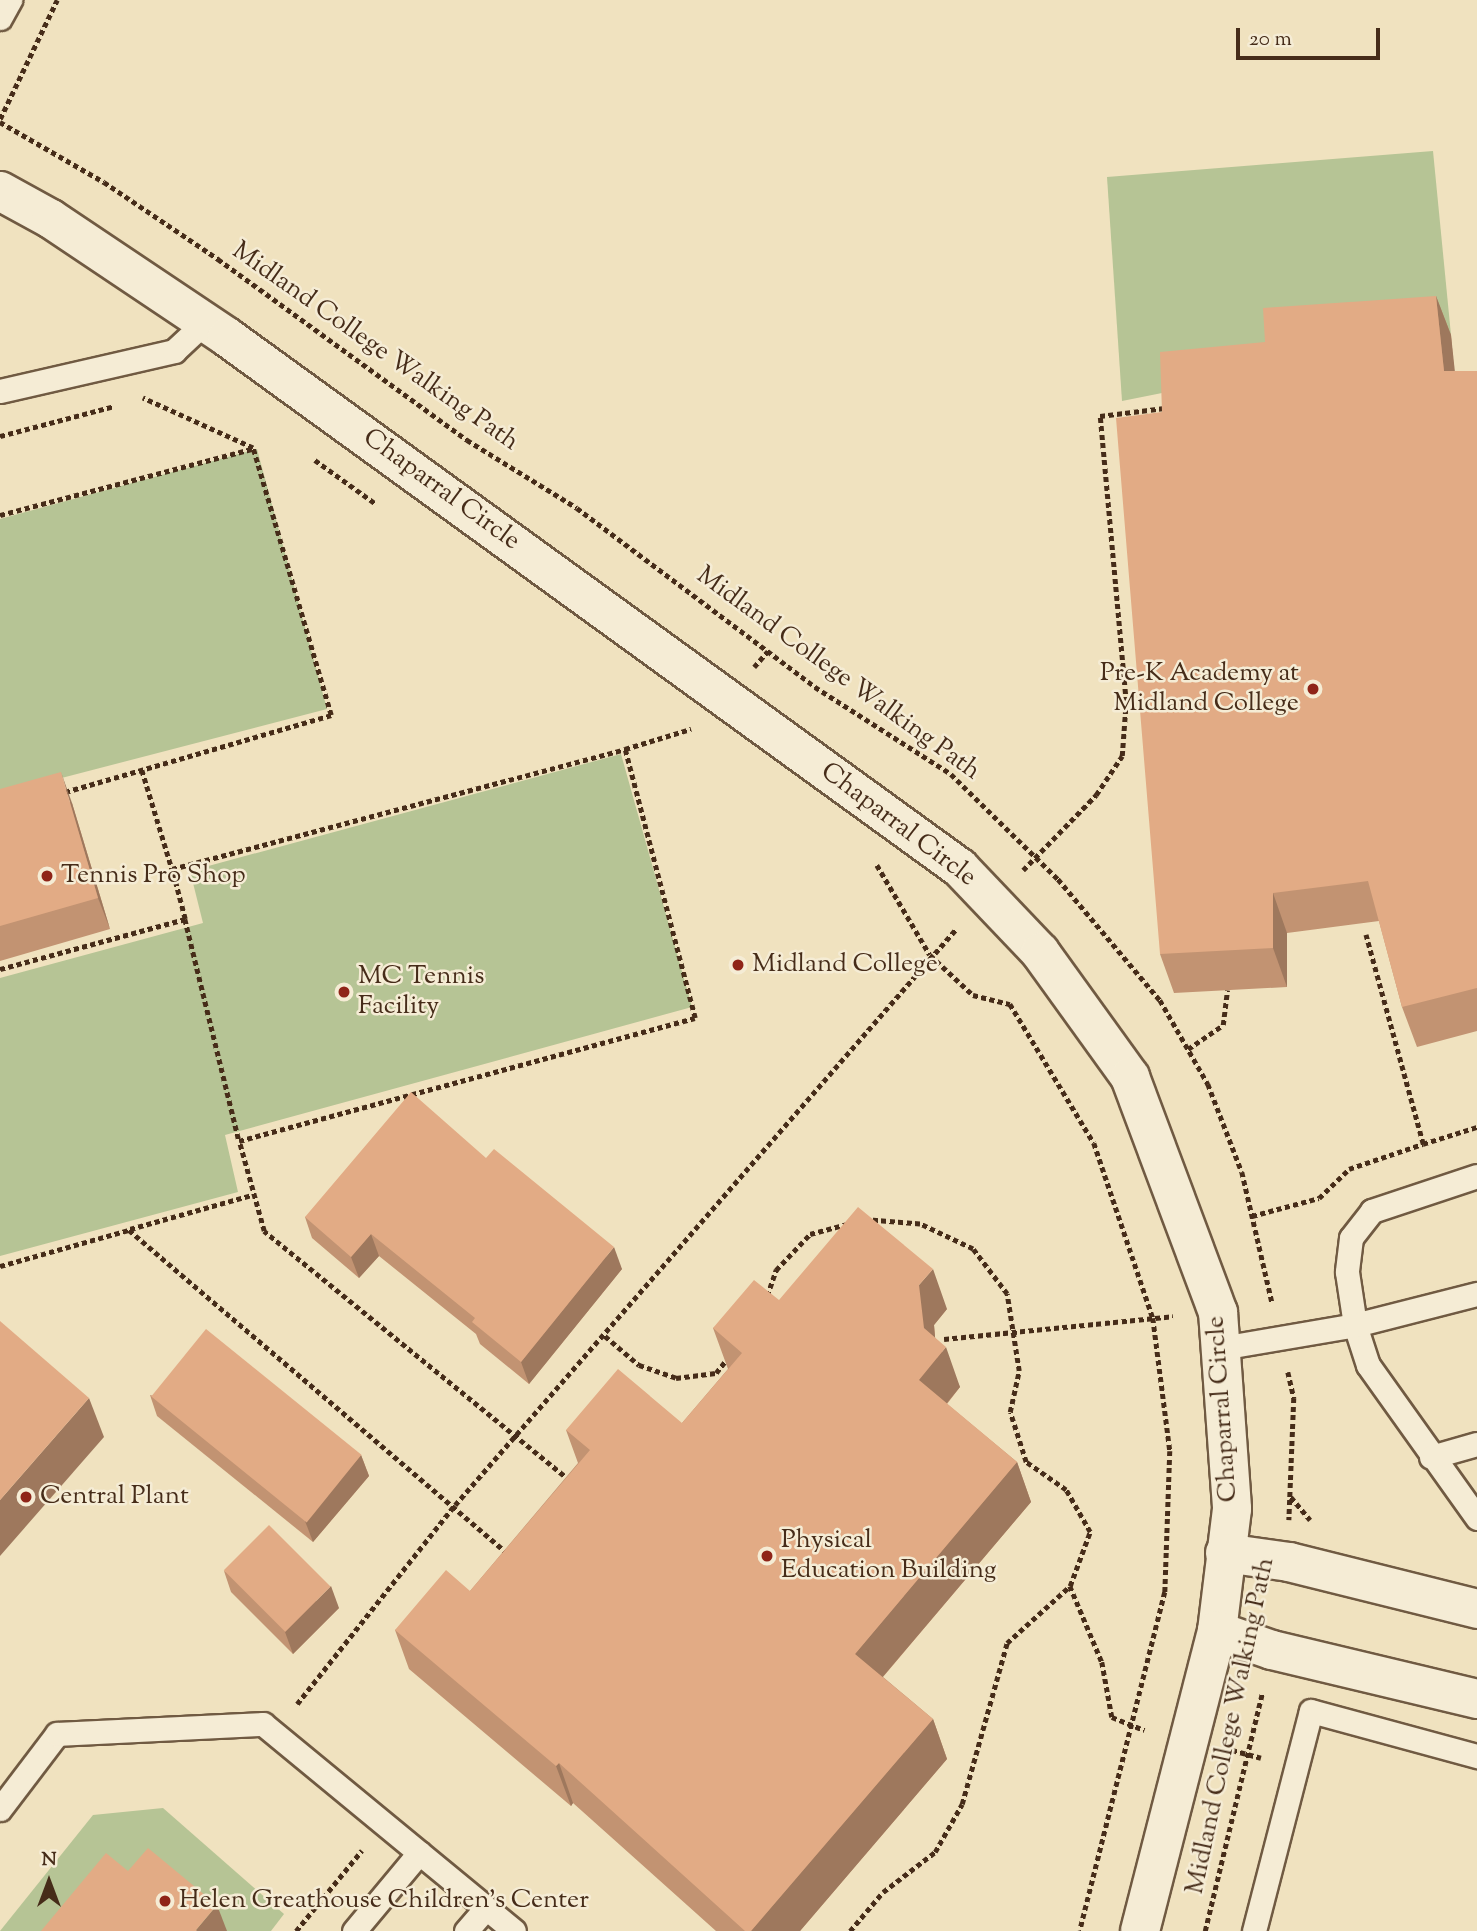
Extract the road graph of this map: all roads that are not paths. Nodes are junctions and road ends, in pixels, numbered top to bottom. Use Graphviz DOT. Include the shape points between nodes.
graph roads {
  1 [pos="9,0"];
  2 [pos="0,18"];
  3 [pos="0,191"];
  4 [pos="205,322"];
  5 [pos="0,391"];
  6 [pos="1477,1176"];
  7 [pos="1477,1294"];
  8 [pos="1355,1325"];
  9 [pos="1219,1330"];
  10 [pos="1477,1444"];
  11 [pos="1431,1457"];
  12 [pos="1477,1518"];
  13 [pos="1226,1553"];
  14 [pos="1477,1609"];
  15 [pos="1217,1631"];
  16 [pos="1477,1699"];
  17 [pos="1477,1756"];
  18 [pos="0,1809"];
  19 [pos="419,1853"];
  20 [pos="486,1908"];
  21 [pos="354,1931"];
  22 [pos="467,1931"];
  23 [pos="514,1931"];
  24 [pos="1140,1931"];
  25 [pos="1254,1931"];
  1 -- 2 [label="lane"];
  3 -- 4 [label="street, Chaparral Circle"];
  4 -- 5 [label="lane" via="174,351"];
  4 -- 9 [label="street, Chaparral Circle" via="726,696 960,868 989,896 1040,952 1130,1077"];
  6 -- 8 [label="lane" via="1372,1210 1351,1238 1347,1272"];
  7 -- 8 [label="lane"];
  8 -- 9 [label="lane" via="1280,1337"];
  8 -- 11 [label="lane" via="1368,1365"];
  9 -- 13 [label="street, Chaparral Circle" via="1232,1509"];
  10 -- 11 [label="lane"];
  11 -- 12 [label="lane"];
  13 -- 14 [label="street" via="1289,1562"];
  13 -- 15 [label="street, Chaparral Circle"];
  15 -- 16 [label="street" via="1272,1650"];
  15 -- 24 [label="street, Chaparral Circle"];
  17 -- 25 [label="lane" via="1311,1711"];
  18 -- 19 [label="lane" via="57,1734 263,1724"];
  19 -- 20 [label="lane"];
  19 -- 21 [label="lane"];
  20 -- 22 [label="lane"];
  20 -- 23 [label="lane"];
}
